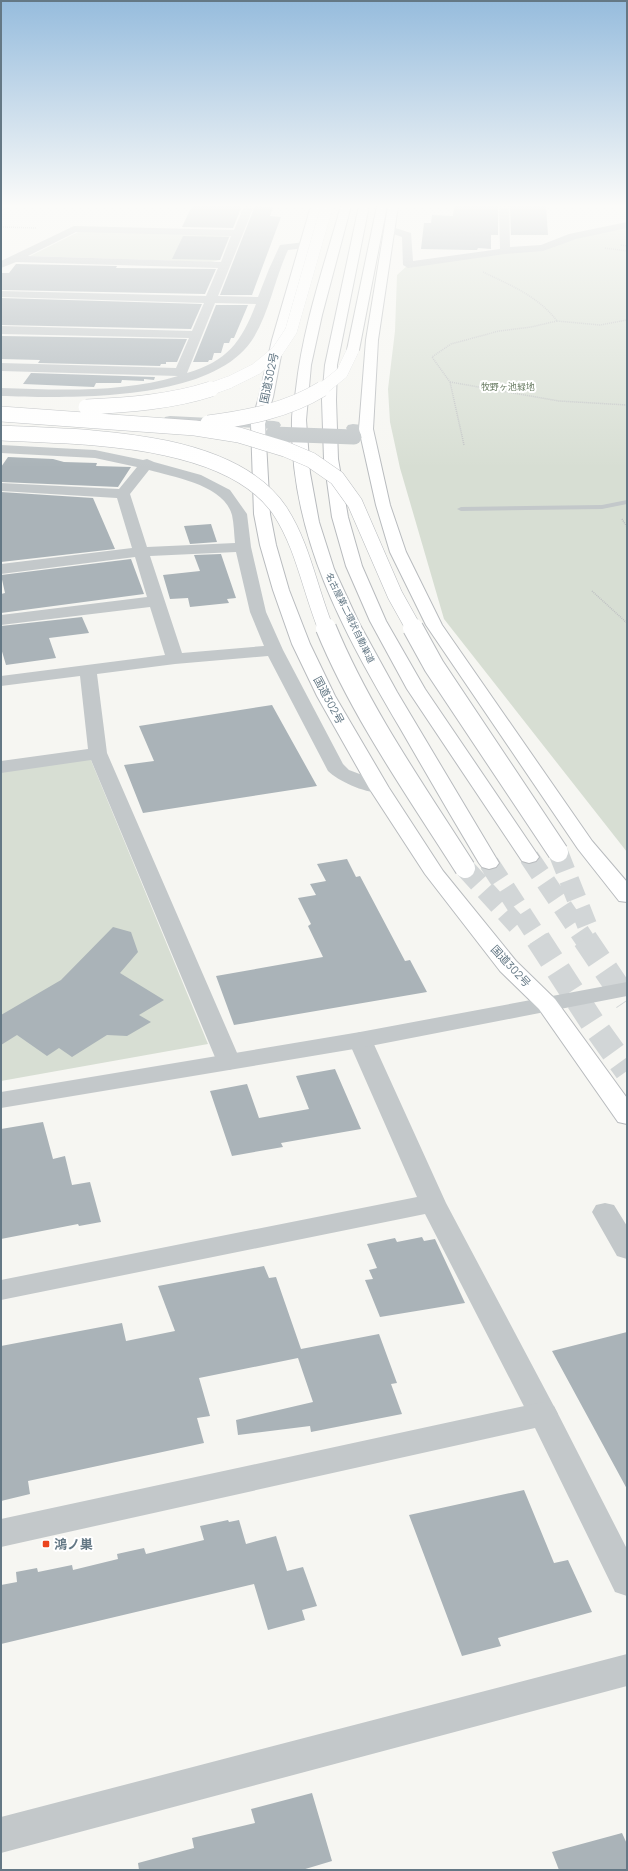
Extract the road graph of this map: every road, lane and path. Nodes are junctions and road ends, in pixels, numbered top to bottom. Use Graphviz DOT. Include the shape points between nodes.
graph roads {
  1 [pos="214,293"];
  2 [pos="265,293"];
  3 [pos="291,293"];
  4 [pos="301,293"];
  5 [pos="322,293"];
  6 [pos="345,293"];
  7 [pos="364,293"];
  8 [pos="379,293"];
  9 [pos="525,293"];
  10 [pos="1,294"];
  11 [pos="211,300"];
  12 [pos="262,301"];
  13 [pos="627,320"];
  14 [pos="556,321"];
  15 [pos="1,330"];
  16 [pos="196,335"];
  17 [pos="1,367"];
  18 [pos="186,375"];
  19 [pos="450,382"];
  20 [pos="1,392"];
  21 [pos="627,406"];
  22 [pos="1,409"];
  23 [pos="1,413"];
  24 [pos="1,421"];
  25 [pos="1,427"];
  26 [pos="265,429"];
  27 [pos="1,433"];
  28 [pos="360,433"];
  29 [pos="464,445"];
  30 [pos="1,448"];
  31 [pos="147,464"];
  32 [pos="1,487"];
  33 [pos="123,494"];
  34 [pos="627,502"];
  35 [pos="461,509"];
  36 [pos="243,547"];
  37 [pos="140,552"];
  38 [pos="1,569"];
  39 [pos="592,591"];
  40 [pos="156,602"];
  41 [pos="1,620"];
  42 [pos="627,623"];
  43 [pos="274,650"];
  44 [pos="174,659"];
  45 [pos="88,670"];
  46 [pos="1,681"];
  47 [pos="98,753"];
  48 [pos="1,767"];
  49 [pos="379,788"];
  50 [pos="558,852"];
  51 [pos="529,857"];
  52 [pos="489,863"];
  53 [pos="465,868"];
  54 [pos="627,896"];
  55 [pos="627,989"];
  56 [pos="547,1004"];
  57 [pos="360,1040"];
  58 [pos="229,1062"];
  59 [pos="1,1100"];
  60 [pos="627,1116"];
  61 [pos="433,1203"];
  62 [pos="605,1212"];
  63 [pos="627,1249"];
  64 [pos="1,1290"];
  65 [pos="543,1414"];
  66 [pos="1,1533"];
  67 [pos="627,1582"];
  68 [pos="627,1670"];
  69 [pos="1,1835"];
  1 -- 11 [label="street"];
  2 -- 12 [label="street"];
  3 -- 26 [label="main road, 国道302号" via="266,397"];
  4 -- 22 [label="main road, bridge" via="290,332 275,355 250,374 226,384 149,402 102,407"];
  5 -- 52 [label="main road, 名古屋第二環状自動車道" via="308,346 300,420 303,473 311,522 326,569 351,623 388,692"];
  6 -- 51 [label="main road" via="331,365 329,400 331,459 340,517 354,566 378,621 416,689"];
  7 -- 25 [label="main road, bridge" via="353,350 341,375 315,394 281,408 254,416 182,427"];
  8 -- 28 [label="main road"];
  9 -- 14 [label="path" via="551,310"];
  10 -- 11 [label="street"];
  11 -- 12 [label="street"];
  11 -- 16 [label="street"];
  12 -- 18 [label="street" via="248,337 228,359"];
  13 -- 14 [label="path" via="600,325"];
  14 -- 19 [label="path" via="499,331 451,344 432,357"];
  15 -- 16 [label="street"];
  16 -- 18 [label="street"];
  17 -- 18 [label="street"];
  18 -- 20 [label="street" via="151,386 119,390"];
  19 -- 21 [label="path" via="559,401"];
  19 -- 29 [label="path"];
  23 -- 26 [label="street"];
  23 -- 50 [label="main road, bridge" via="145,423 239,435 311,460 337,478 355,503 395,595 434,666"];
  24 -- 26 [label="street"];
  26 -- 28 [label="street, bridge"];
  26 -- 49 [label="main road, 国道302号" via="262,514 281,590 301,644 326,696"];
  27 -- 53 [label="main road, bridge" via="90,439 179,452 221,465 249,480 269,496 290,528 331,639 345,666 380,732"];
  28 -- 54 [label="main road" via="398,552 434,625 585,845"];
  30 -- 31 [label="street" via="95,454"];
  31 -- 33 [label="street"];
  31 -- 36 [label="street" via="196,478 225,493 239,514"];
  32 -- 33 [label="street"];
  33 -- 37 [label="street"];
  34 -- 35 [label="lane" via="602,507"];
  36 -- 37 [label="street"];
  36 -- 43 [label="street" via="258,612"];
  37 -- 38 [label="street"];
  37 -- 40 [label="street"];
  39 -- 42 [label="path"];
  40 -- 41 [label="street"];
  40 -- 44 [label="street"];
  43 -- 44 [label="street"];
  43 -- 49 [label="street" via="335,767 342,774"];
  44 -- 45 [label="street"];
  45 -- 46 [label="street"];
  45 -- 47 [label="street"];
  47 -- 48 [label="street"];
  47 -- 58 [label="street"];
  49 -- 56 [label="main road, 国道302号" via="445,886 508,966"];
  55 -- 56 [label="street"];
  56 -- 57 [label="street"];
  56 -- 60 [label="main road, 国道302号"];
  57 -- 58 [label="street"];
  57 -- 61 [label="street"];
  58 -- 59 [label="street"];
  61 -- 64 [label="street"];
  61 -- 65 [label="street"];
  62 -- 63 [label="street"];
  65 -- 66 [label="street"];
  65 -- 67 [label="street"];
  68 -- 69 [label="street"];
}
